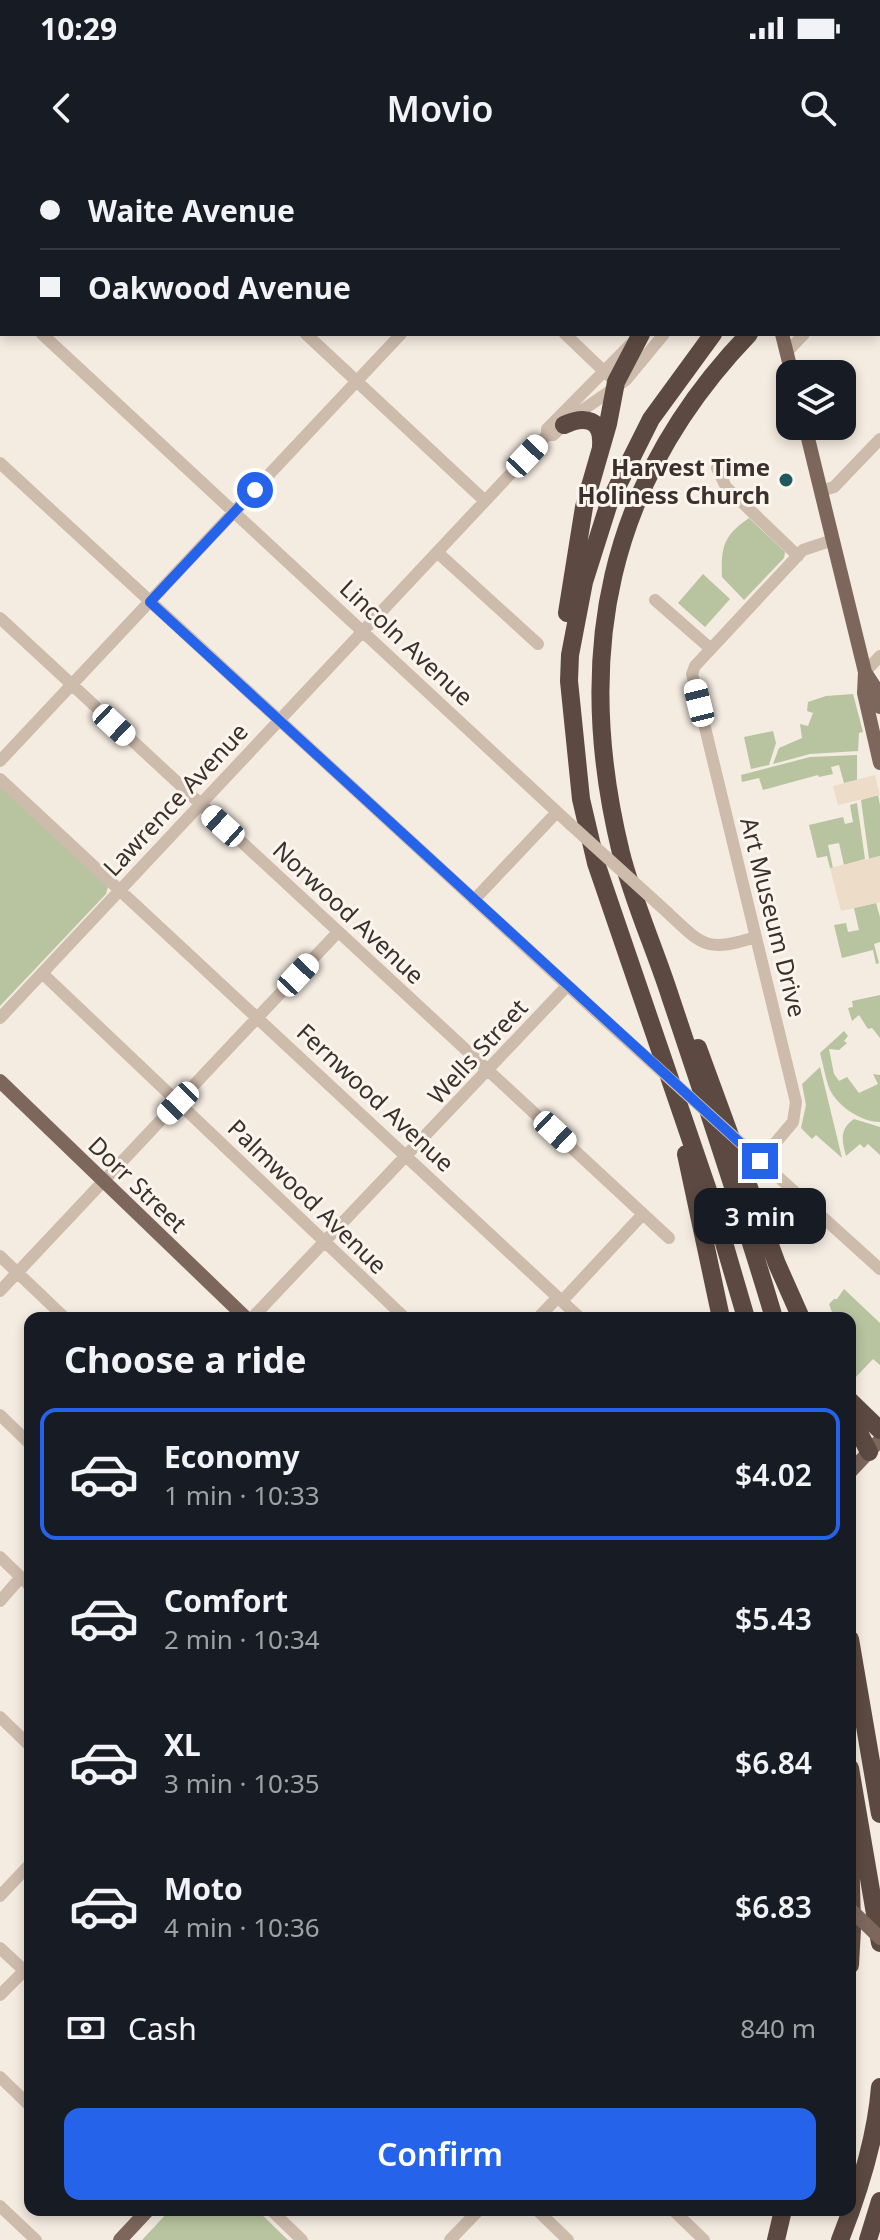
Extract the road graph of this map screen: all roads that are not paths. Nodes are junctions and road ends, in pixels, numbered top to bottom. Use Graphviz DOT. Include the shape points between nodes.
graph roads {
  1 [pos="44,336"];
  2 [pos="308,336"];
  3 [pos="399,336"];
  4 [pos="567,336"];
  5 [pos="640,336"];
  6 [pos="662,336"];
  7 [pos="711,336"];
  8 [pos="747,336"];
  9 [pos="783,336"];
  10 [pos="802,336"];
  11 [pos="787,352"];
  12 [pos="789,360"];
  13 [pos="357,381"];
  14 [pos="614,382"];
  15 [pos="564,425"];
  16 [pos="547,435"];
  17 [pos="880,439"];
  18 [pos="808,440"];
  19 [pos="601,448"];
  20 [pos="0,463"];
  21 [pos="717,468"];
  22 [pos="821,491"];
  23 [pos="485,501"];
  24 [pos="234,512"];
  25 [pos="833,540"];
  26 [pos="437,552"];
  27 [pos="798,556"];
  28 [pos="655,600"];
  29 [pos="150,602"];
  30 [pos="0,618"];
  31 [pos="362,631"];
  32 [pos="538,644"];
  33 [pos="711,649"];
  34 [pos="570,655"];
  35 [pos="880,656"];
  36 [pos="865,672"];
  37 [pos="71,685"];
  38 [pos="880,707"];
  39 [pos="278,721"];
  40 [pos="0,761"];
  41 [pos="880,763"];
  42 [pos="0,779"];
  43 [pos="200,805"];
  44 [pos="557,812"];
  45 [pos="120,890"];
  46 [pos="474,900"];
  47 [pos="338,932"];
  48 [pos="756,937"];
  49 [pos="654,947"];
  50 [pos="42,973"];
  51 [pos="567,986"];
  52 [pos="1,1017"];
  53 [pos="258,1017"];
  54 [pos="488,1071"];
  55 [pos="0,1081"];
  56 [pos="178,1103"];
  57 [pos="686,1131"];
  58 [pos="407,1157"];
  59 [pos="760,1161"];
  60 [pos="103,1181"];
  61 [pos="643,1214"];
  62 [pos="669,1238"];
  63 [pos="324,1242"];
  64 [pos="0,1256"];
  65 [pos="878,1266"];
  66 [pos="17,1272"];
  67 [pos="0,1291"];
  68 [pos="560,1299"];
  69 [pos="59,1312"];
  70 [pos="243,1312"];
  71 [pos="255,1312"];
  72 [pos="399,1312"];
  73 [pos="545,1312"];
  74 [pos="574,1312"];
  75 [pos="720,1312"];
  76 [pos="744,1312"];
  77 [pos="772,1312"];
  78 [pos="798,1312"];
  79 [pos="856,1407"];
  80 [pos="0,1415"];
  81 [pos="856,1423"];
  82 [pos="880,1430"];
  83 [pos="24,1438"];
  84 [pos="874,1446"];
  85 [pos="856,1466"];
  86 [pos="0,1557"];
  87 [pos="24,1580"];
  88 [pos="24,1583"];
  89 [pos="0,1601"];
  90 [pos="856,1672"];
  91 [pos="863,1711"];
  92 [pos="0,1717"];
  93 [pos="24,1740"];
  94 [pos="880,1781"];
  95 [pos="856,1803"];
  96 [pos="880,1814"];
  97 [pos="24,1870"];
  98 [pos="0,1896"];
  99 [pos="856,1915"];
  100 [pos="880,1941"];
  101 [pos="0,1948"];
  102 [pos="24,1968"];
  103 [pos="24,1974"];
  104 [pos="0,1995"];
  105 [pos="0,2077"];
  106 [pos="880,2087"];
  107 [pos="24,2100"];
  108 [pos="856,2195"];
  109 [pos="880,2201"];
  110 [pos="0,2206"];
  111 [pos="140,2216"];
  112 [pos="277,2216"];
  113 [pos="475,2216"];
  114 [pos="543,2216"];
  115 [pos="679,2216"];
  116 [pos="782,2216"];
  117 [pos="849,2216"];
  118 [pos="459,2237"];
  119 [pos="36,2240"];
  120 [pos="120,2240"];
  121 [pos="302,2240"];
  122 [pos="568,2240"];
  123 [pos="704,2240"];
  124 [pos="776,2240"];
  125 [pos="840,2240"];
  126 [pos="868,2240"];
  1 -- 24 [label="street, Lincoln Avenue"];
  2 -- 13 [label="street"];
  3 -- 13 [label="street"];
  4 -- 14 [label="street"];
  5 -- 14 [label="highway"];
  6 -- 14 [label="street, Lawrence Avenue" via="640,366"];
  7 -- 34 [label="highway" via="671,388 621,475 589,562"];
  8 -- 49 [label="highway" via="695,400 657,460 618,554 604,613 599,700 605,772 622,856"];
  9 -- 11 [label="main road"];
  10 -- 11 [label="street"];
  11 -- 12 [label="main road"];
  13 -- 23 [label="street"];
  13 -- 24 [label="street"];
  14 -- 15 [label="street, Lawrence Avenue"];
  14 -- 16 [label="street, Lawrence Avenue" via="547,429"];
  14 -- 19 [label="highway"];
  15 -- 16 [label="street, Lawrence Avenue"];
  15 -- 19 [label="highway" via="580,418 591,422 600,432"];
  16 -- 23 [label="street, Lawrence Avenue"];
  17 -- 22 [label="street" via="834,487"];
  18 -- 22 [label="main road"];
  19 -- 34 [label="highway" via="571,581 565,632"];
  20 -- 29 [label="street"];
  21 -- 27 [label="street" via="726,487"];
  22 -- 25 [label="main road"];
  23 -- 26 [label="street, Lawrence Avenue"];
  24 -- 29 [label="street"];
  24 -- 31 [label="street, Lincoln Avenue"];
  25 -- 27 [label="street" via="807,547"];
  25 -- 36 [label="main road"];
  26 -- 31 [label="street, Lawrence Avenue"];
  26 -- 32 [label="street"];
  27 -- 33 [label="street"];
  28 -- 33 [label="street"];
  29 -- 37 [label="street"];
  29 -- 39 [label="street"];
  30 -- 37 [label="street, Norwood Avenue"];
  31 -- 39 [label="street, Lawrence Avenue"];
  31 -- 44 [label="street, Lincoln Avenue"];
  33 -- 48 [label="street, Art Museum Drive" via="694,670"];
  34 -- 57 [label="highway" via="576,762 596,863"];
  35 -- 36 [label="street"];
  36 -- 38 [label="main road"];
  36 -- 41 [label="main road" via="864,693"];
  37 -- 40 [label="street"];
  37 -- 43 [label="street, Norwood Avenue"];
  39 -- 43 [label="street, Lawrence Avenue"];
  39 -- 46 [label="street"];
  42 -- 45 [label="street, Fernwood Avenue"];
  43 -- 45 [label="street, Lawrence Avenue"];
  43 -- 47 [label="street, Norwood Avenue"];
  44 -- 46 [label="street"];
  44 -- 48 [label="street, Lincoln Avenue, bridge" via="698,940 722,947"];
  45 -- 50 [label="street, Lawrence Avenue"];
  45 -- 53 [label="street, Fernwood Avenue"];
  46 -- 51 [label="street"];
  47 -- 53 [label="street"];
  47 -- 54 [label="street, Norwood Avenue"];
  48 -- 59 [label="street, Art Museum Drive" via="796,1110 790,1127"];
  49 -- 77 [label="highway"];
  49 -- 78 [label="highway" via="709,1072"];
  50 -- 52 [label="street, Lawrence Avenue"];
  50 -- 56 [label="street, Palmwood Avenue"];
  51 -- 54 [label="street, Wells Street"];
  51 -- 59 [label="street, bridge"];
  53 -- 56 [label="street"];
  53 -- 58 [label="street, Fernwood Avenue"];
  54 -- 58 [label="street, Wells Street"];
  54 -- 61 [label="street, Norwood Avenue"];
  55 -- 60 [label="main road, Dorr Street"];
  56 -- 60 [label="street"];
  56 -- 63 [label="street, Palmwood Avenue"];
  57 -- 75 [label="highway" via="686,1159"];
  57 -- 76 [label="highway"];
  58 -- 63 [label="street, Wells Street"];
  58 -- 68 [label="street, Fernwood Avenue"];
  59 -- 65 [label="street"];
  60 -- 66 [label="street"];
  60 -- 70 [label="main road, Dorr Street"];
  61 -- 62 [label="street, Norwood Avenue"];
  61 -- 68 [label="street"];
  63 -- 71 [label="street, Wells Street"];
  63 -- 72 [label="street, Palmwood Avenue"];
  64 -- 66 [label="street"];
  66 -- 67 [label="street"];
  66 -- 69 [label="street"];
  68 -- 73 [label="street"];
  68 -- 74 [label="street, Fernwood Avenue"];
  79 -- 82 [label="highway"];
  80 -- 83 [label="street"];
  81 -- 84 [label="highway"];
  84 -- 85 [label="main road"];
  86 -- 87 [label="street"];
  88 -- 89 [label="street"];
  90 -- 91 [label="highway"];
  91 -- 94 [label="highway"];
  91 -- 96 [label="highway"];
  92 -- 93 [label="street"];
  95 -- 100 [label="highway"];
  97 -- 98 [label="street"];
  99 -- 100 [label="main road, bridge"];
  101 -- 102 [label="street"];
  103 -- 104 [label="street"];
  105 -- 107 [label="street"];
  106 -- 108 [label="highway"];
  109 -- 126 [label="highway"];
  110 -- 119 [label="street"];
  111 -- 120 [label="main road"];
  112 -- 121 [label="street"];
  113 -- 118 [label="street"];
  114 -- 122 [label="street"];
  115 -- 123 [label="street"];
  116 -- 124 [label="highway"];
  117 -- 125 [label="highway"];
}
